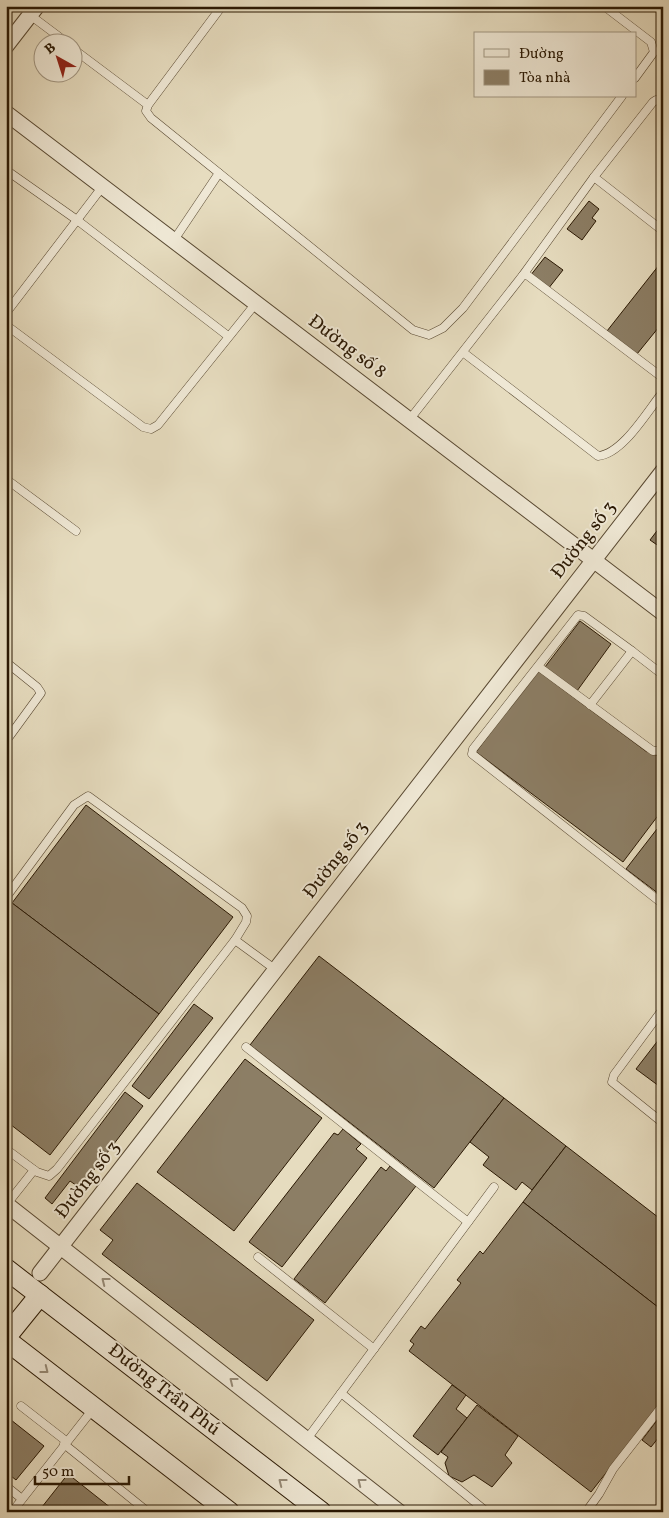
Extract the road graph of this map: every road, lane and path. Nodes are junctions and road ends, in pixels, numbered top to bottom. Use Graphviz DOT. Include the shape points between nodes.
graph roads {
  1 [pos="222,6"];
  2 [pos="604,6"];
  3 [pos="33,11"];
  4 [pos="55,32"];
  5 [pos="6,46"];
  6 [pos="82,56"];
  7 [pos="636,77"];
  8 [pos="620,98"];
  9 [pos="663,103"];
  10 [pos="148,105"];
  11 [pos="6,113"];
  12 [pos="6,170"];
  13 [pos="219,173"];
  14 [pos="594,177"];
  15 [pos="103,186"];
  16 [pos="77,220"];
  17 [pos="663,231"];
  18 [pos="174,240"];
  19 [pos="523,276"];
  20 [pos="256,303"];
  21 [pos="6,313"];
  22 [pos="6,325"];
  23 [pos="228,336"];
  24 [pos="464,353"];
  25 [pos="663,378"];
  26 [pos="663,392"];
  27 [pos="410,419"];
  28 [pos="663,471"];
  29 [pos="6,480"];
  30 [pos="76,531"];
  31 [pos="595,560"];
  32 [pos="663,614"];
  33 [pos="632,651"];
  34 [pos="6,662"];
  35 [pos="539,667"];
  36 [pos="663,675"];
  37 [pos="590,705"];
  38 [pos="6,741"];
  39 [pos="663,750"];
  40 [pos="7,896"];
  41 [pos="663,904"];
  42 [pos="235,940"];
  43 [pos="276,970"];
  44 [pos="663,1009"];
  45 [pos="246,1047"];
  46 [pos="663,1123"];
  47 [pos="6,1149"];
  48 [pos="34,1170"];
  49 [pos="494,1188"];
  50 [pos="7,1204"];
  51 [pos="468,1222"];
  52 [pos="61,1246"];
  53 [pos="258,1257"];
  54 [pos="40,1273"];
  55 [pos="10,1278"];
  56 [pos="40,1295"];
  57 [pos="6,1339"];
  58 [pos="374,1349"];
  59 [pos="342,1393"];
  60 [pos="663,1405"];
  61 [pos="21,1406"];
  62 [pos="95,1408"];
  63 [pos="307,1439"];
  64 [pos="65,1443"];
  65 [pos="6,1486"];
  66 [pos="22,1498"];
  67 [pos="12,1512"];
  68 [pos="148,1512"];
  69 [pos="229,1512"];
  70 [pos="321,1512"];
  71 [pos="399,1512"];
  72 [pos="487,1512"];
  73 [pos="586,1512"];
  1 -- 10 [label="lane"];
  2 -- 7 [label="lane" via="654,48"];
  3 -- 4 [label="lane"];
  3 -- 5 [label="street"];
  6 -- 10 [label="lane"];
  8 -- 13 [label="lane" via="463,308 443,328 429,335 413,330"];
  9 -- 14 [label="lane" via="653,102"];
  10 -- 13 [label="lane" via="146,111 151,118"];
  11 -- 15 [label="street, Đường số 8"];
  12 -- 16 [label="lane"];
  13 -- 18 [label="lane"];
  14 -- 17 [label="lane"];
  14 -- 19 [label="lane"];
  15 -- 16 [label="lane"];
  15 -- 18 [label="street, Đường số 8"];
  16 -- 21 [label="lane"];
  16 -- 23 [label="lane"];
  18 -- 20 [label="street, Đường số 8"];
  19 -- 24 [label="lane"];
  19 -- 25 [label="lane"];
  20 -- 23 [label="lane"];
  20 -- 27 [label="street, Đường số 8"];
  22 -- 23 [label="lane" via="143,427 151,429 158,425"];
  24 -- 26 [label="lane" via="598,456 607,455 620,446"];
  24 -- 27 [label="lane"];
  27 -- 31 [label="street, Đường số 8"];
  28 -- 31 [label="street, Đường số 3"];
  29 -- 30 [label="lane"];
  31 -- 32 [label="street, Đường số 8"];
  31 -- 43 [label="street, Đường số 3"];
  33 -- 35 [label="lane" via="578,615"];
  33 -- 36 [label="lane"];
  33 -- 37 [label="lane"];
  34 -- 38 [label="lane" via="41,694"];
  35 -- 37 [label="lane"];
  35 -- 41 [label="lane" via="472,754"];
  37 -- 39 [label="lane" via="653,751"];
  40 -- 42 [label="lane" via="74,805 88,796 242,908 247,916 246,922"];
  42 -- 43 [label="lane"];
  42 -- 48 [label="lane" via="57,1169 49,1176"];
  43 -- 52 [label="street, Đường số 3"];
  44 -- 46 [label="lane" via="612,1082"];
  45 -- 51 [label="lane"];
  47 -- 48 [label="lane"];
  48 -- 50 [label="lane"];
  49 -- 51 [label="lane"];
  50 -- 52 [label="street"];
  51 -- 58 [label="lane"];
  52 -- 54 [label="street, Đường số 3"];
  63 -- 52 [label="street, one-way"];
  53 -- 58 [label="lane"];
  54 -- 55 [label="street"];
  54 -- 56 [label="street"];
  55 -- 56 [label="main road, Đường Trần Phú"];
  56 -- 57 [label="main road"];
  70 -- 56 [label="main road, Đường Trần Phú, one-way"];
  57 -- 62 [label="main road, one-way"];
  58 -- 59 [label="lane"];
  59 -- 63 [label="lane"];
  59 -- 72 [label="lane"];
  60 -- 73 [label="lane" via="613,1469"];
  61 -- 64 [label="lane"];
  62 -- 64 [label="lane"];
  62 -- 69 [label="main road"];
  71 -- 63 [label="street, one-way"];
  64 -- 66 [label="lane"];
  64 -- 68 [label="lane"];
  65 -- 66 [label="lane"];
  66 -- 67 [label="lane"];
}
